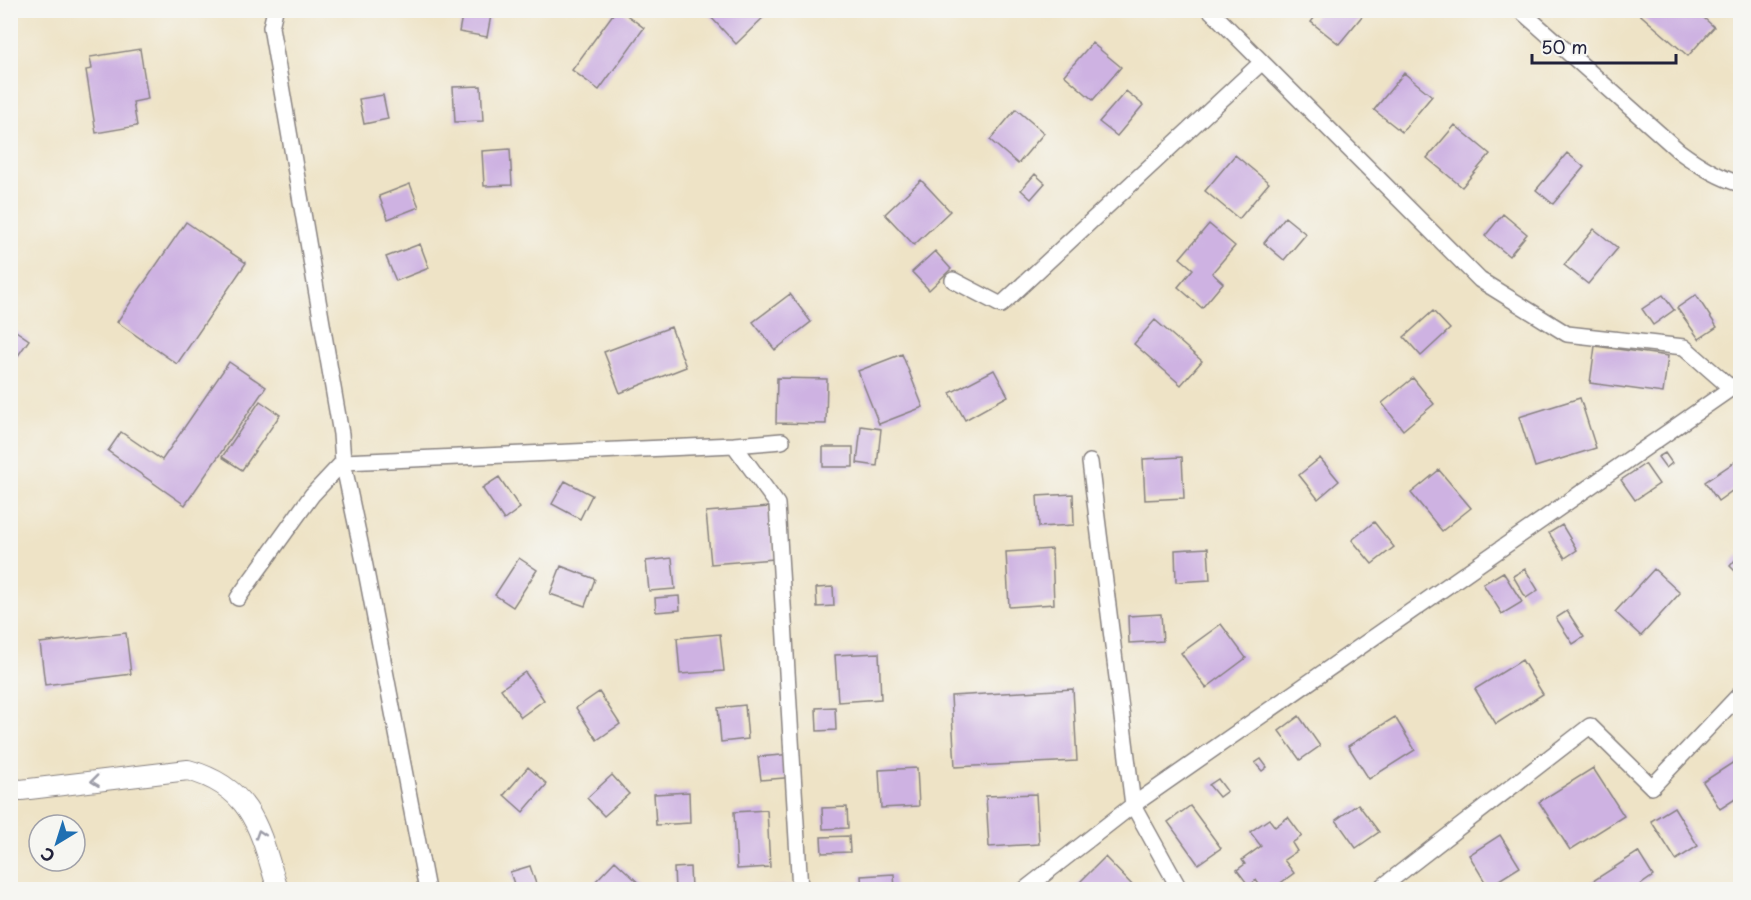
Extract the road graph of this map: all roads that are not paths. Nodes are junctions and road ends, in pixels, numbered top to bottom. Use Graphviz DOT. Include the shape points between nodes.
graph roads {
  1 [pos="275,10"];
  2 [pos="1210,10"];
  3 [pos="1520,10"];
  4 [pos="1262,62"];
  5 [pos="1740,184"];
  6 [pos="953,280"];
  7 [pos="1736,385"];
  8 [pos="782,441"];
  9 [pos="734,445"];
  10 [pos="343,462"];
  11 [pos="1090,462"];
  12 [pos="238,598"];
  13 [pos="1740,694"];
  14 [pos="10,788"];
  15 [pos="1133,805"];
  16 [pos="278,890"];
  17 [pos="427,890"];
  18 [pos="800,890"];
  19 [pos="1024,890"];
  20 [pos="1180,890"];
  21 [pos="1378,890"];
  1 -- 10 [label="street" via="271,27"];
  2 -- 4 [label="street"];
  3 -- 5 [label="street" via="1678,151 1702,168"];
  4 -- 6 [label="street" via="1001,305"];
  4 -- 7 [label="street" via="1480,280 1567,334 1684,348"];
  7 -- 15 [label="street"];
  8 -- 9 [label="street"];
  9 -- 10 [label="street"];
  9 -- 18 [label="street" via="777,504"];
  10 -- 12 [label="street" via="312,495"];
  10 -- 17 [label="street"];
  11 -- 15 [label="street"];
  13 -- 21 [label="street" via="1652,788 1590,726"];
  16 -- 14 [label="street, one-way" via="257,823 230,789 204,774 188,770 21,790"];
  15 -- 19 [label="street"];
  15 -- 20 [label="street"];
}
